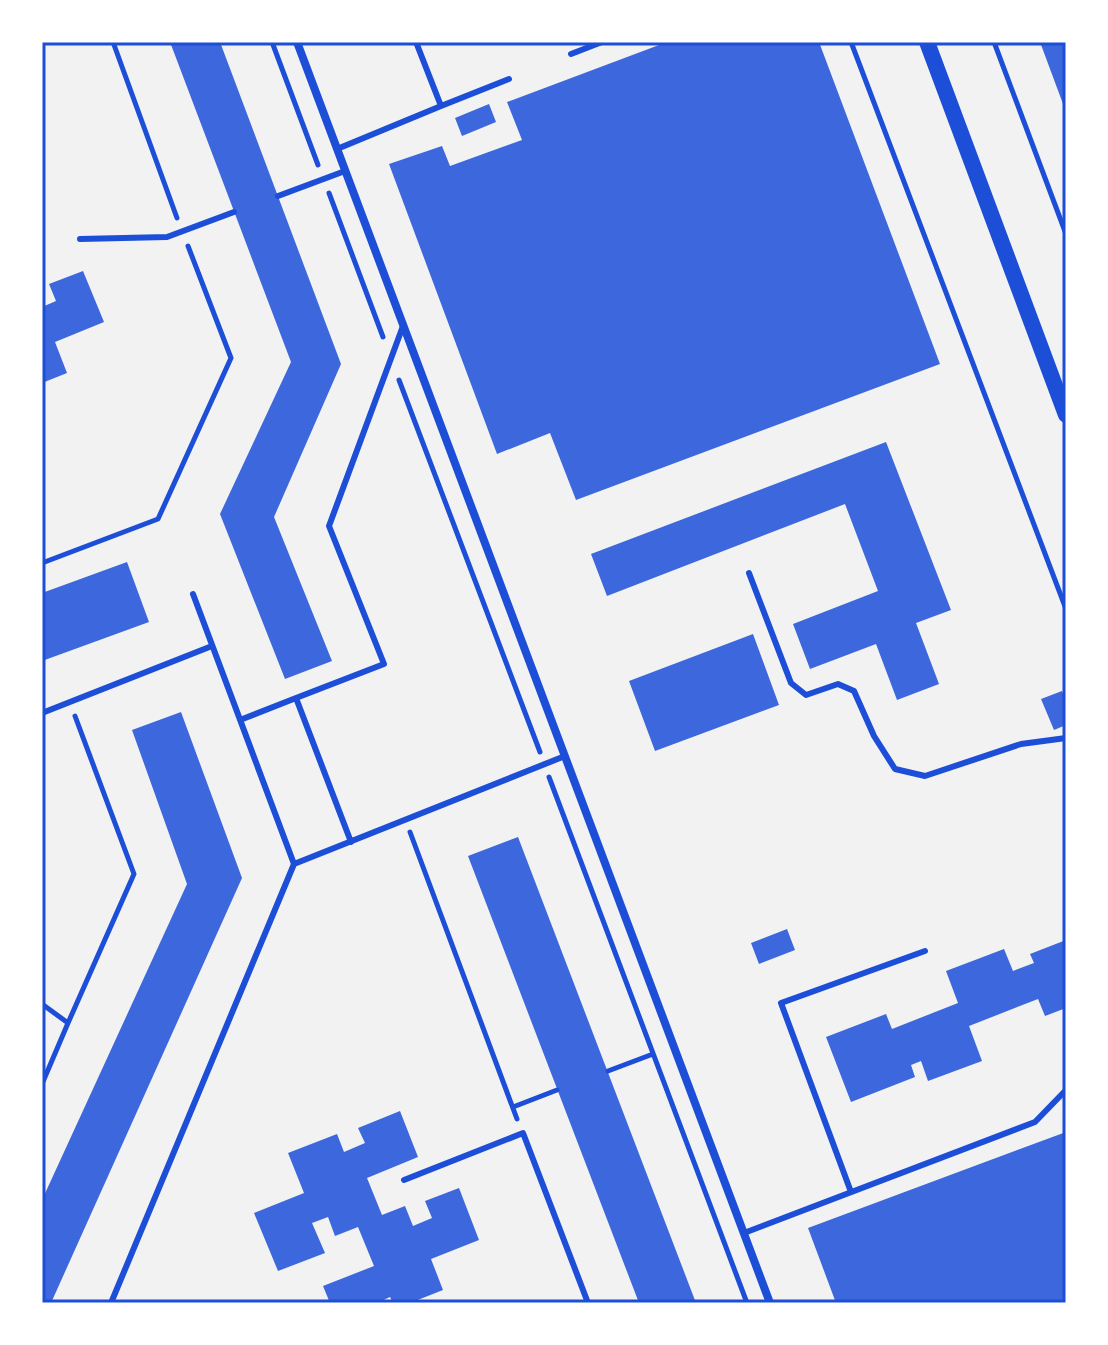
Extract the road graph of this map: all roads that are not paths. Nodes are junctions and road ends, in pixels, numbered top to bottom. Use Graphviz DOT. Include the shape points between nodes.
graph roads {
  1 [pos="297,42"];
  2 [pos="416,42"];
  3 [pos="602,42"];
  4 [pos="927,42"];
  5 [pos="571,54"];
  6 [pos="509,79"];
  7 [pos="441,106"];
  8 [pos="337,149"];
  9 [pos="345,171"];
  10 [pos="278,196"];
  11 [pos="234,212"];
  12 [pos="80,239"];
  13 [pos="403,326"];
  14 [pos="1066,415"];
  15 [pos="749,573"];
  16 [pos="193,594"];
  17 [pos="212,646"];
  18 [pos="296,698"];
  19 [pos="42,713"];
  20 [pos="240,720"];
  21 [pos="1066,738"];
  22 [pos="565,756"];
  23 [pos="351,842"];
  24 [pos="294,864"];
  25 [pos="925,951"];
  26 [pos="1066,1090"];
  27 [pos="404,1180"];
  28 [pos="851,1192"];
  29 [pos="744,1233"];
  30 [pos="111,1303"];
  31 [pos="588,1303"];
  32 [pos="770,1303"];
  1 -- 8 [label="street"];
  2 -- 7 [label="lane"];
  3 -- 5 [label="lane"];
  4 -- 14 [label="main road"];
  6 -- 7 [label="lane"];
  7 -- 8 [label="lane"];
  8 -- 9 [label="street"];
  9 -- 10 [label="lane"];
  9 -- 13 [label="street"];
  11 -- 12 [label="lane" via="167,237"];
  13 -- 18 [label="lane" via="329,526 384,664"];
  13 -- 22 [label="street"];
  15 -- 21 [label="lane" via="791,683 806,695 838,684 854,691 895,769 925,776 1021,744"];
  16 -- 17 [label="lane"];
  17 -- 19 [label="lane"];
  17 -- 20 [label="lane"];
  18 -- 20 [label="lane"];
  18 -- 23 [label="lane"];
  20 -- 24 [label="lane"];
  22 -- 23 [label="lane"];
  22 -- 29 [label="street"];
  23 -- 24 [label="lane"];
  24 -- 30 [label="lane"];
  25 -- 28 [label="lane" via="781,1003"];
  26 -- 28 [label="lane" via="1035,1122"];
  27 -- 31 [label="lane" via="523,1133"];
  28 -- 29 [label="lane"];
  29 -- 32 [label="street"];
}
